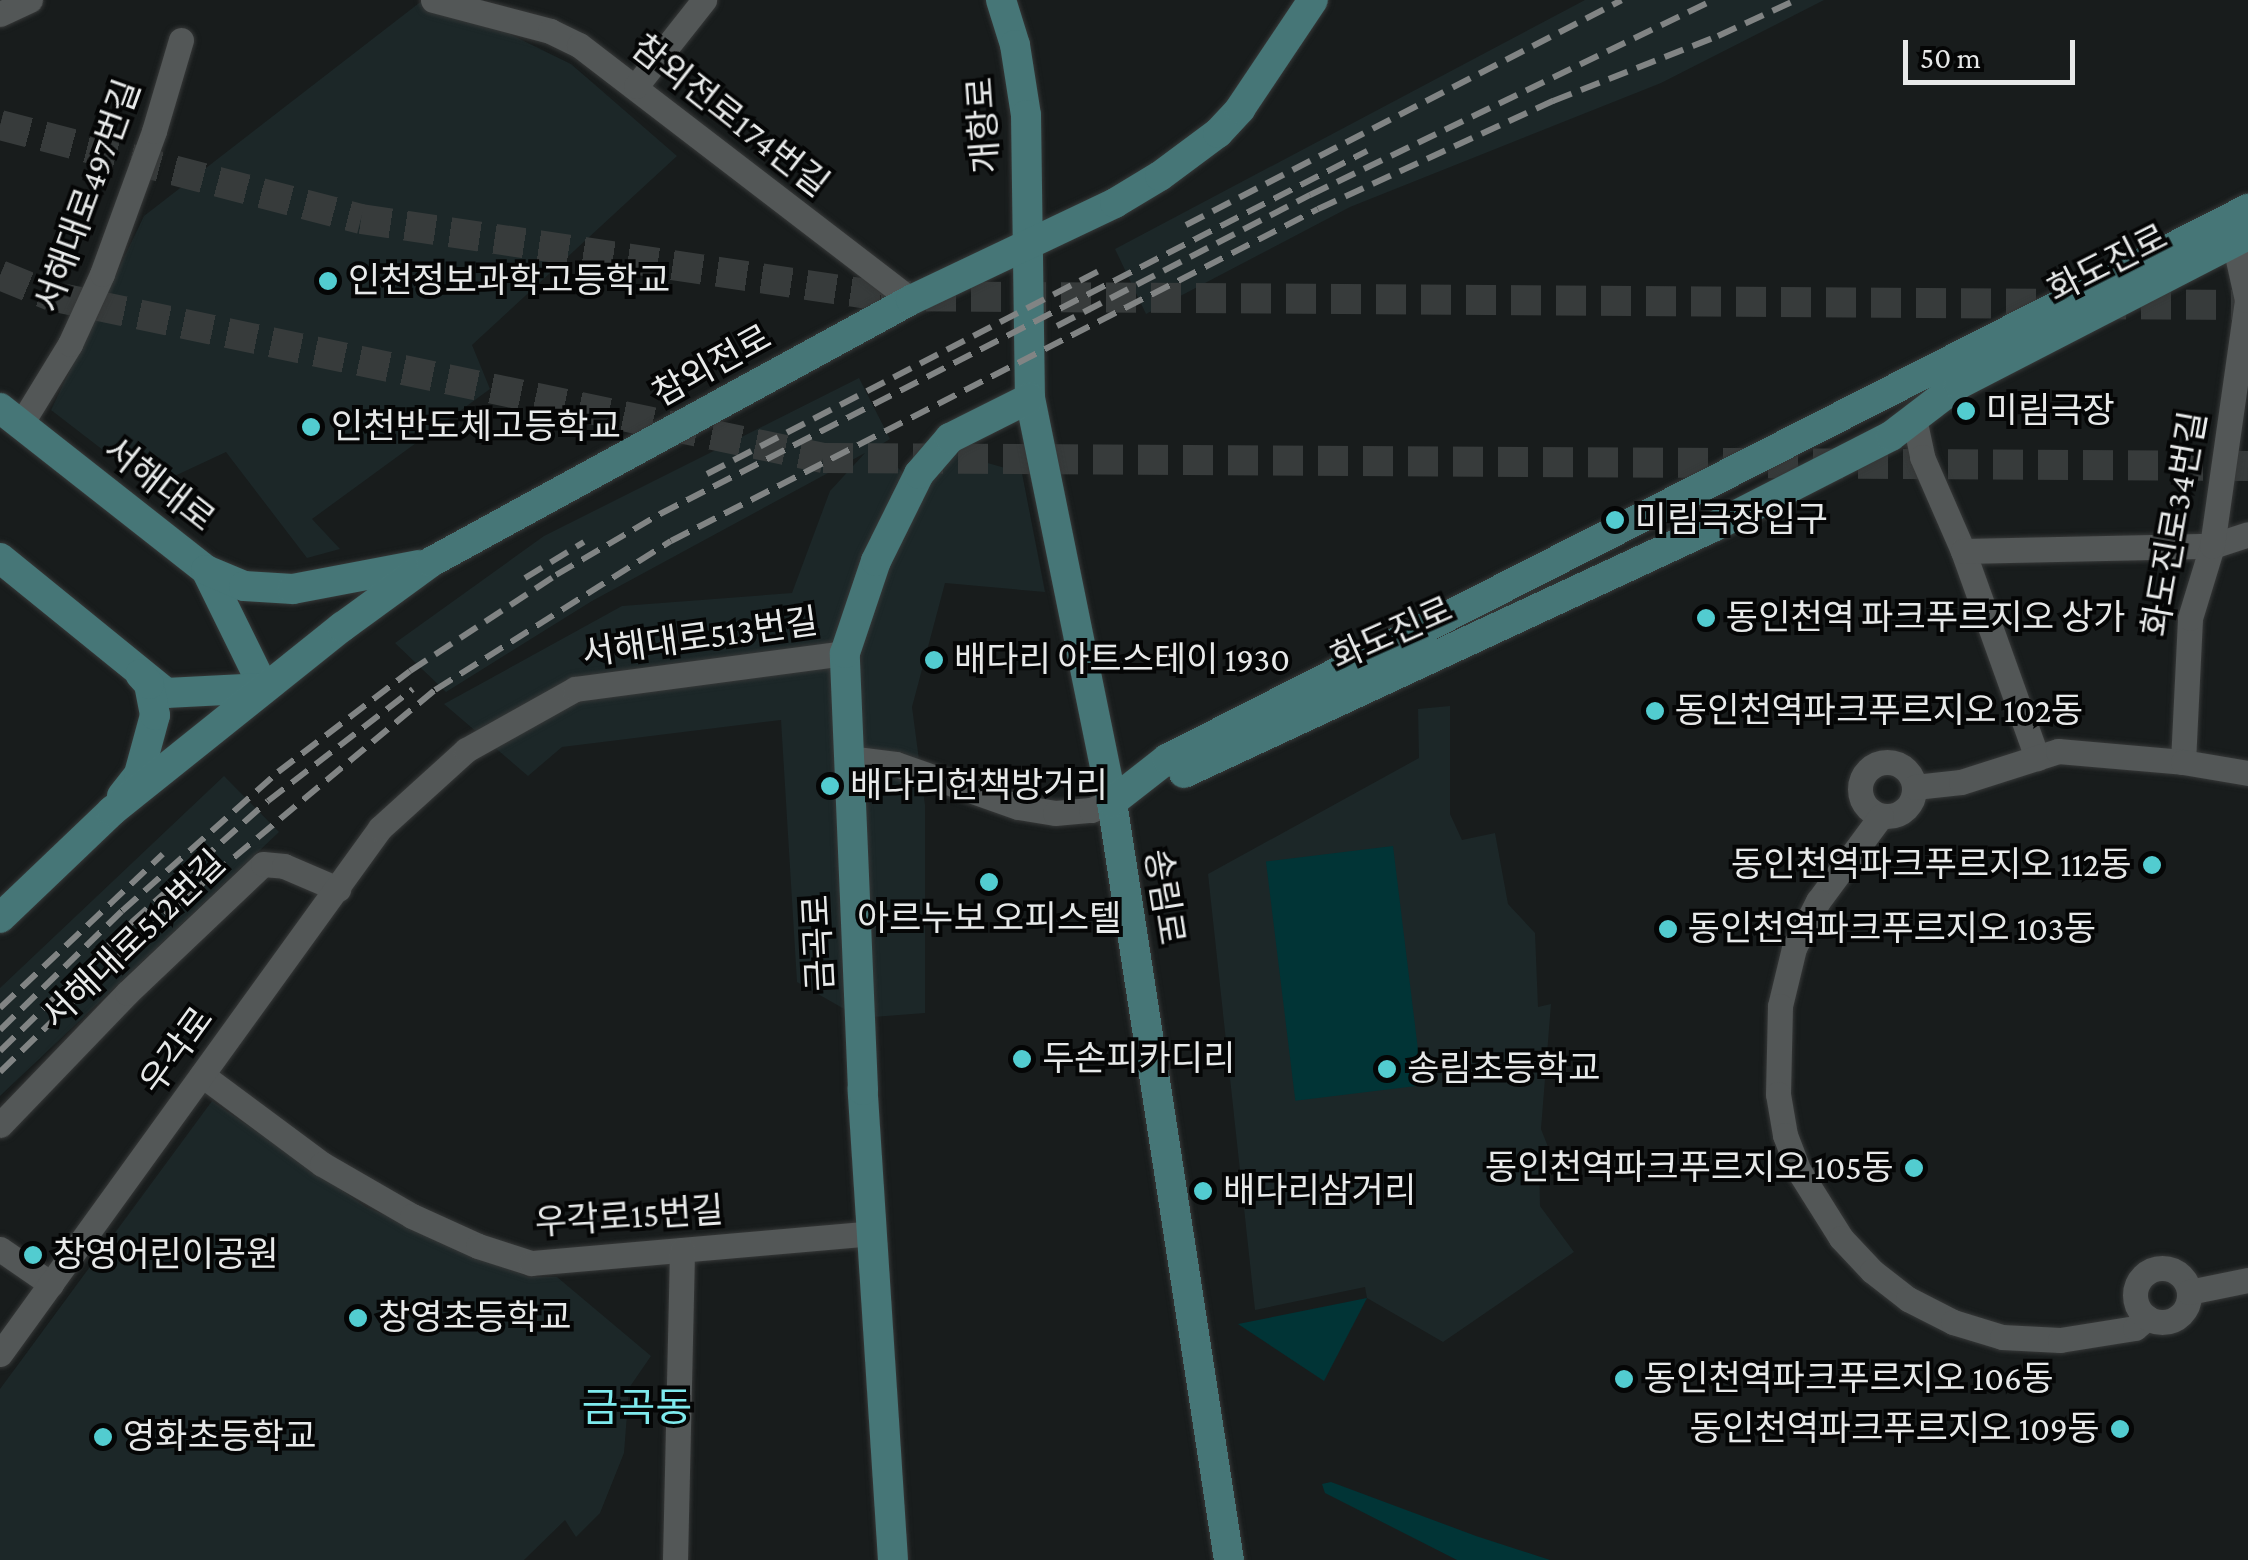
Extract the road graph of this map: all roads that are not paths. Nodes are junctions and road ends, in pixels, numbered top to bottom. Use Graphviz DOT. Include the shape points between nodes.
graph roads {
  1 [pos="30,0"];
  2 [pos="434,0"];
  3 [pos="704,0"];
  4 [pos="1001,0"];
  5 [pos="1313,0"];
  6 [pos="0,14"];
  7 [pos="181,40"];
  8 [pos="636,86"];
  9 [pos="2240,226"];
  10 [pos="1026,246"];
  11 [pos="912,300"];
  12 [pos="2248,300"];
  13 [pos="1030,398"];
  14 [pos="10,416"];
  15 [pos="1914,418"];
  16 [pos="2248,534"];
  17 [pos="2212,546"];
  18 [pos="1963,551"];
  19 [pos="0,558"];
  20 [pos="431,562"];
  21 [pos="206,570"];
  22 [pos="115,648"];
  23 [pos="845,654"];
  24 [pos="264,688"];
  25 [pos="848,758"];
  26 [pos="2036,758"];
  27 [pos="2184,762"];
  28 [pos="2248,772"];
  29 [pos="1915,787"];
  30 [pos="416,794"];
  31 [pos="1112,802"];
  32 [pos="112,811"];
  33 [pos="1881,816"];
  34 [pos="338,889"];
  35 [pos="0,918"];
  36 [pos="202,1076"];
  37 [pos="0,1125"];
  38 [pos="872,1232"];
  39 [pos="0,1249"];
  40 [pos="682,1250"];
  41 [pos="2248,1280"];
  42 [pos="51,1284"];
  43 [pos="2189,1292"];
  44 [pos="2147,1318"];
  45 [pos="0,1354"];
  46 [pos="675,1560"];
  47 [pos="892,1560"];
  48 [pos="1229,1560"];
  1 -- 6 [label="street"];
  2 -- 8 [label="street, 참외전로174번길" via="550,31"];
  3 -- 8 [label="street"];
  4 -- 10 [label="main road, 개항로" via="1026,115"];
  5 -- 10 [label="main road, 참외전로" via="1218,133 1115,203"];
  7 -- 14 [label="street, 서해대로497번길" via="102,274 70,344"];
  8 -- 11 [label="street, 참외전로174번길"];
  9 -- 12 [label="street, 화도진로34번길"];
  9 -- 15 [label="main road, 화도진로" via="1959,384"];
  9 -- 31 [label="main road, 화도진로" via="1166,759"];
  10 -- 11 [label="main road, 참외전로"];
  10 -- 13 [label="main road, 송림로"];
  11 -- 20 [label="main road, 참외전로"];
  12 -- 17 [label="street, 화도진로34번길"];
  13 -- 23 [label="main road, 금곡로" via="950,438 919,474 876,561"];
  13 -- 31 [label="main road, 송림로"];
  14 -- 21 [label="main road, 서해대로"];
  15 -- 18 [label="street" via="1922,457"];
  15 -- 31 [label="main road, 화도진로" via="1731,518 1503,628 1429,655"];
  16 -- 17 [label="street"];
  17 -- 18 [label="street"];
  17 -- 27 [label="street, 화도진로34번길" via="2190,618"];
  18 -- 26 [label="street"];
  19 -- 22 [label="main road"];
  20 -- 21 [label="main road" via="293,589 244,586"];
  20 -- 24 [label="main road, 참외전로"];
  21 -- 24 [label="main road, 서해대로"];
  22 -- 24 [label="main road" via="166,694"];
  22 -- 32 [label="main road" via="150,684 155,715 138,774"];
  23 -- 25 [label="main road, 금곡로"];
  23 -- 30 [label="street, 서해대로513번길" via="575,689 466,750"];
  24 -- 32 [label="main road, 참외전로"];
  25 -- 31 [label="street" via="910,768 1018,807 1055,813"];
  25 -- 38 [label="main road, 금곡로"];
  26 -- 27 [label="street" via="2058,751"];
  26 -- 29 [label="street" via="1961,782"];
  27 -- 28 [label="street"];
  29 -- 33 [label="street" via="1905,810"];
  29 -- 33 [label="street" via="1899,764 1872,766 1860,791 1866,807"];
  30 -- 34 [label="street, 우각로" via="380,828"];
  31 -- 48 [label="main road, 송림로"];
  32 -- 35 [label="main road, 참외전로"];
  33 -- 44 [label="street" via="1818,901 1794,948 1780,1006 1785,1135 1799,1171 1840,1238 1872,1272 1953,1322 2002,1336 2060,1340 2134,1328"];
  34 -- 36 [label="street, 우각로"];
  34 -- 37 [label="street, 서해대로512번길" via="262,864"];
  36 -- 40 [label="street, 우각로15번길" via="322,1164 478,1246 531,1262"];
  36 -- 42 [label="street, 우각로"];
  38 -- 40 [label="street, 우각로15번길"];
  38 -- 47 [label="main road, 금곡로"];
  39 -- 42 [label="street"];
  40 -- 46 [label="street"];
  41 -- 43 [label="street"];
  42 -- 45 [label="street, 우각로"];
  43 -- 44 [label="street" via="2185,1309 2172,1320"];
  43 -- 44 [label="street" via="2174,1270 2146,1272 2134,1297"];
}
